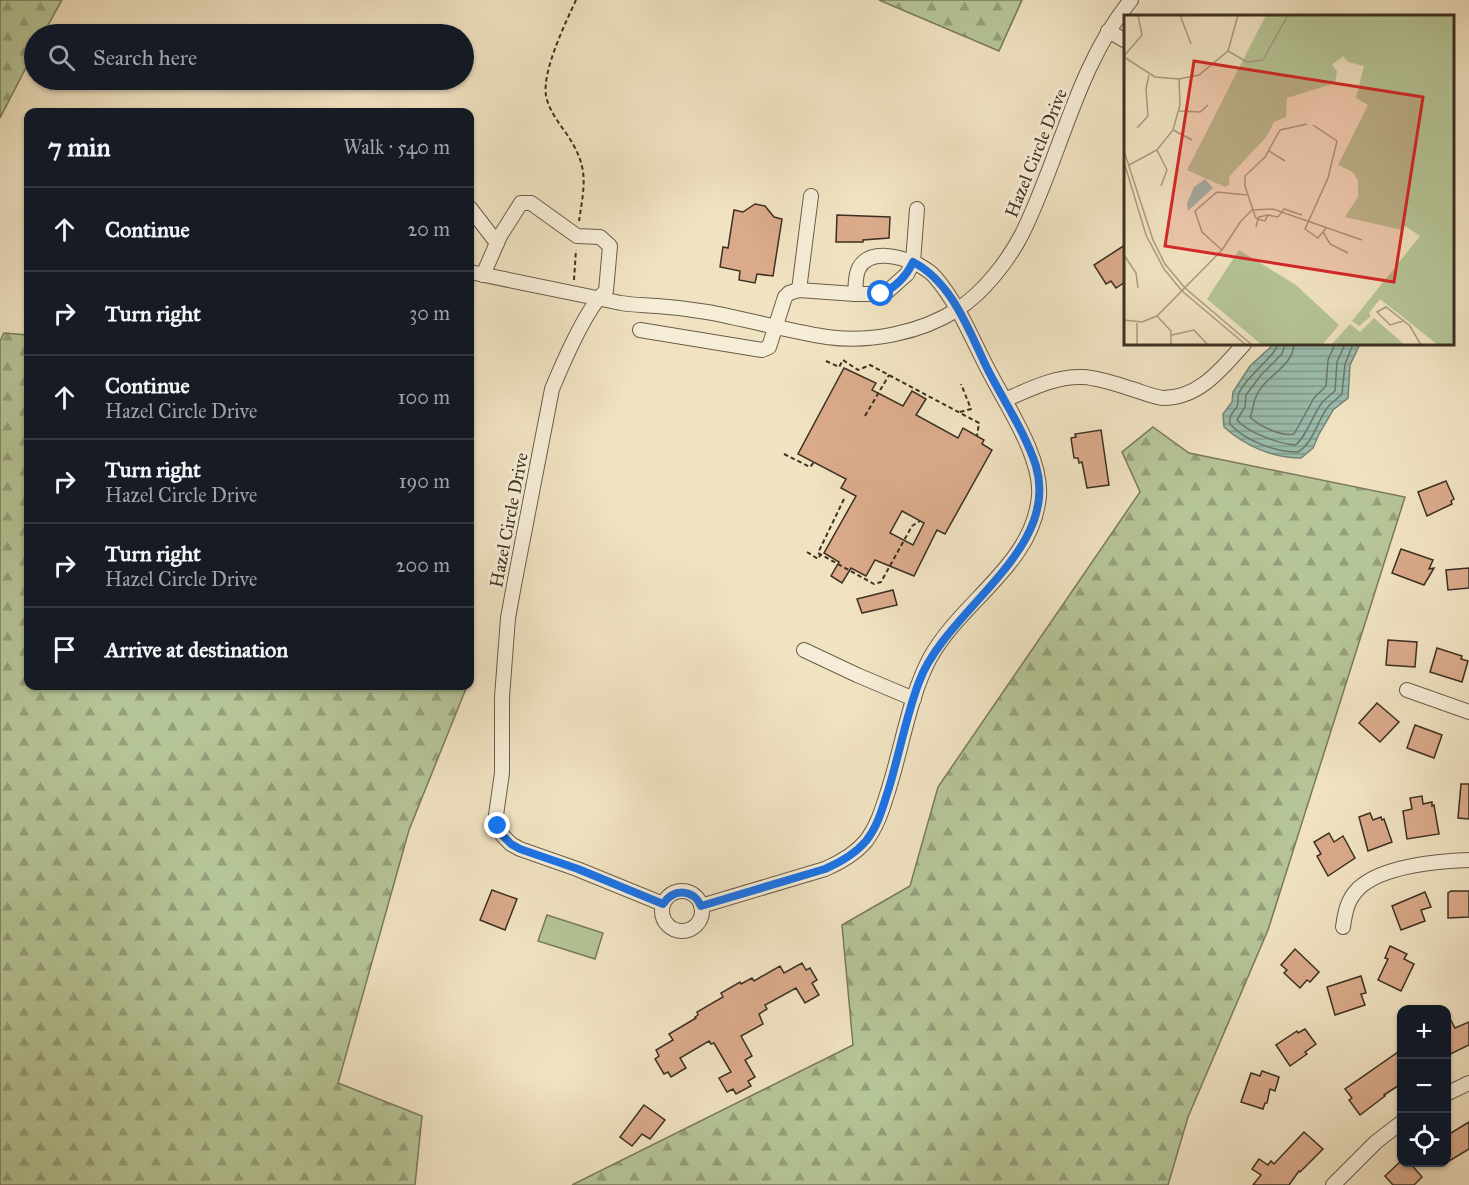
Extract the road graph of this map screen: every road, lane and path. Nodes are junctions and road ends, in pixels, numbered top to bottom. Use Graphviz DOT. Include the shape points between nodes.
graph roads {
  1 [pos="576,0"];
  2 [pos="1131,0"];
  3 [pos="1108,31"];
  4 [pos="1124,40"];
  5 [pos="811,196"];
  6 [pos="917,209"];
  7 [pos="474,213"];
  8 [pos="577,236"];
  9 [pos="497,243"];
  10 [pos="913,262"];
  11 [pos="476,273"];
  12 [pos="800,290"];
  13 [pos="573,292"];
  14 [pos="855,294"];
  15 [pos="598,297"];
  16 [pos="669,307"];
  17 [pos="958,309"];
  18 [pos="776,327"];
  19 [pos="640,330"];
  20 [pos="664,334"];
  21 [pos="1243,345"];
  22 [pos="826,361"];
  23 [pos="890,375"];
  24 [pos="962,384"];
  25 [pos="1005,400"];
  26 [pos="960,412"];
  27 [pos="865,416"];
  28 [pos="977,436"];
  29 [pos="784,454"];
  30 [pos="814,462"];
  31 [pos="844,499"];
  32 [pos="920,521"];
  33 [pos="807,552"];
  34 [pos="821,554"];
  35 [pos="804,650"];
  36 [pos="1407,690"];
  37 [pos="914,699"];
  38 [pos="1469,712"];
  39 [pos="1469,860"];
  40 [pos="663,904"];
  41 [pos="701,906"];
  42 [pos="1343,927"];
  43 [pos="1469,1083"];
  44 [pos="1451,1092"];
  45 [pos="1397,1125"];
  46 [pos="1333,1185"];
  1 -- 8 [label="path" via="545,80 552,114 582,161 585,184"];
  2 -- 3 [label="street, Hazel Circle Drive"];
  3 -- 4 [label="street"];
  3 -- 17 [label="street, Hazel Circle Drive" via="1022,234 991,279"];
  5 -- 12 [label="street"];
  6 -- 10 [label="street"];
  7 -- 9 [label="street"];
  8 -- 9 [label="street" via="531,202 521,203"];
  8 -- 13 [label="path"];
  8 -- 15 [label="street" via="600,237 610,246 606,291"];
  9 -- 11 [label="street"];
  10 -- 14 [label="street" via="907,274 889,290"];
  10 -- 14 [label="street" via="895,256 869,258 857,273"];
  10 -- 17 [label="street" via="934,276"];
  11 -- 13 [label="street, Hazel Circle Drive"];
  12 -- 14 [label="street"];
  12 -- 18 [label="street" via="785,297"];
  13 -- 15 [label="street, Hazel Circle Drive"];
  15 -- 16 [label="street, Hazel Circle Drive"];
  15 -- 40 [label="street, Hazel Circle Drive" via="552,389 508,618 502,773 496,815 503,836 520,849"];
  16 -- 18 [label="street, Hazel Circle Drive"];
  16 -- 20 [label="street"];
  17 -- 18 [label="street, Hazel Circle Drive" via="908,331 882,336 828,337"];
  17 -- 25 [label="street"];
  18 -- 20 [label="street" via="769,347 762,350"];
  19 -- 20 [label="street"];
  21 -- 25 [label="street" via="1208,382 1176,396 1161,398 1085,377 1049,381"];
  22 -- 23 [label="path" via="839,367 843,360 858,370 870,364"];
  23 -- 26 [label="path"];
  23 -- 27 [label="path"];
  24 -- 26 [label="path" via="971,409"];
  25 -- 37 [label="street" via="1036,466 1039,496 1035,517 1018,553 942,639"];
  26 -- 28 [label="path" via="979,423"];
  29 -- 30 [label="path" via="810,467"];
  31 -- 34 [label="path" via="818,553"];
  32 -- 34 [label="path" via="912,526 881,582 874,584"];
  33 -- 34 [label="path" via="818,559"];
  35 -- 37 [label="street"];
  36 -- 38 [label="street"];
  37 -- 41 [label="street" via="880,817 853,854 825,869"];
  39 -- 42 [label="street" via="1414,865 1368,881 1350,899"];
  40 -- 41 [label="street" via="671,895 683,892 694,896"];
  40 -- 41 [label="street" via="664,920 678,931 696,925"];
  43 -- 44 [label="street"];
  45 -- 46 [label="street"];
}
